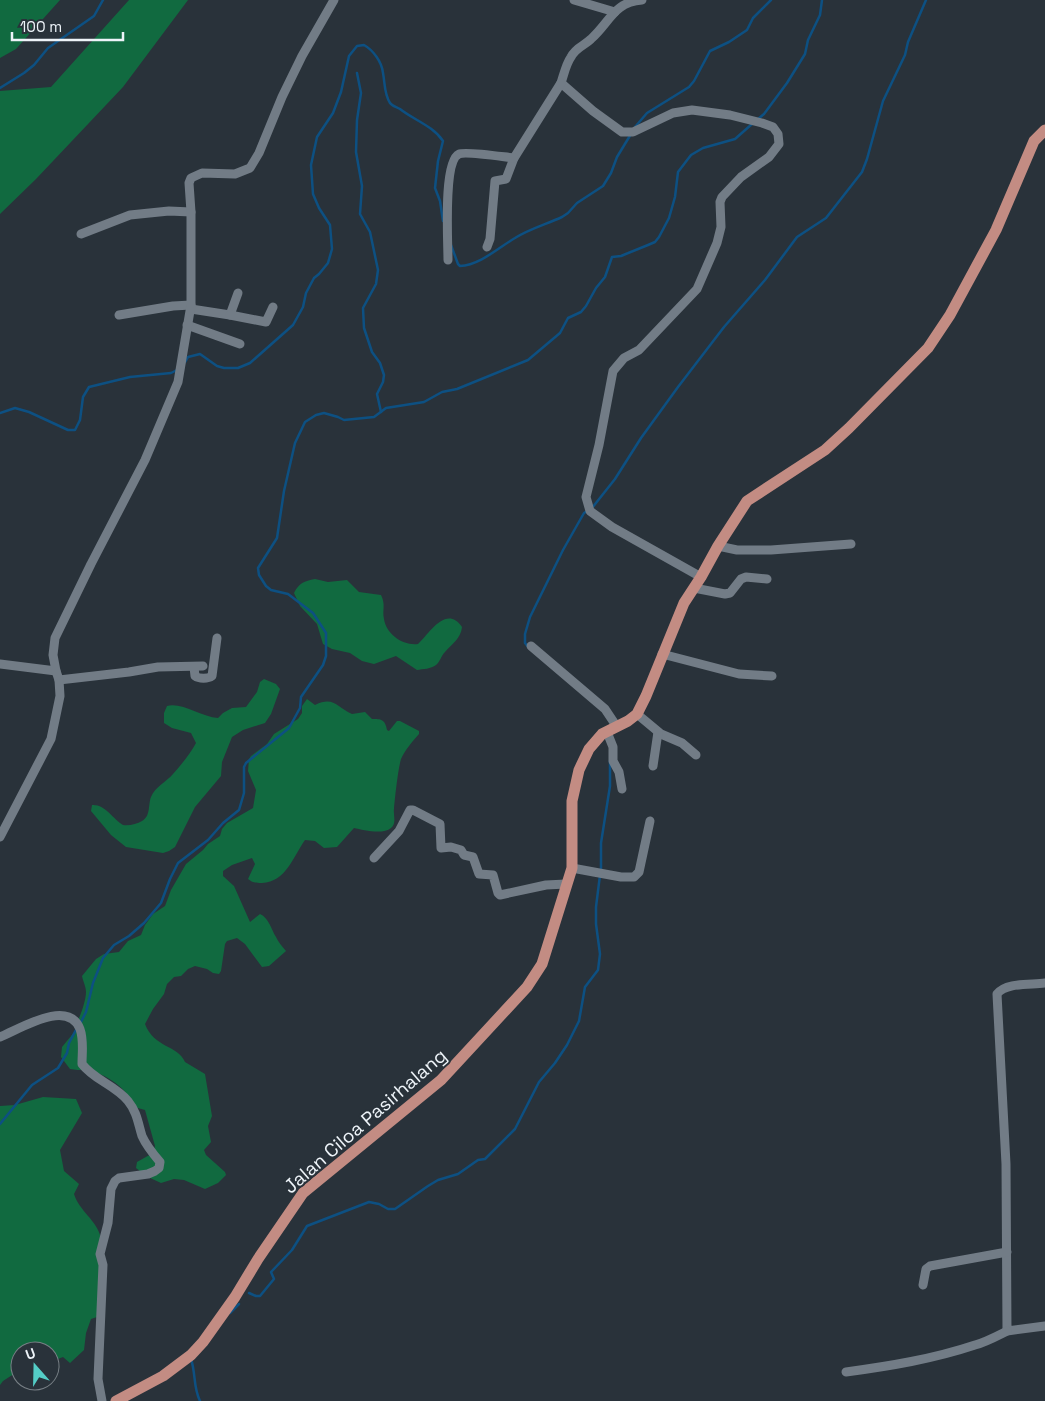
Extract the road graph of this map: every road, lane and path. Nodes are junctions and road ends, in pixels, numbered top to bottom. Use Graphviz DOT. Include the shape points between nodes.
graph roads {
  1 [pos="334,0"];
  2 [pos="574,0"];
  3 [pos="642,0"];
  4 [pos="615,12"];
  5 [pos="561,83"];
  6 [pos="1045,130"];
  7 [pos="514,158"];
  8 [pos="192,212"];
  9 [pos="81,234"];
  10 [pos="487,247"];
  11 [pos="448,260"];
  12 [pos="238,293"];
  13 [pos="191,307"];
  14 [pos="273,307"];
  15 [pos="118,315"];
  16 [pos="230,316"];
  17 [pos="187,325"];
  18 [pos="240,344"];
  19 [pos="851,544"];
  20 [pos="718,546"];
  21 [pos="701,577"];
  22 [pos="767,579"];
  23 [pos="694,588"];
  24 [pos="217,638"];
  25 [pos="531,646"];
  26 [pos="662,654"];
  27 [pos="0,664"];
  28 [pos="57,676"];
  29 [pos="772,676"];
  30 [pos="637,714"];
  31 [pos="612,729"];
  32 [pos="658,732"];
  33 [pos="696,755"];
  34 [pos="653,766"];
  35 [pos="622,789"];
  36 [pos="650,820"];
  37 [pos="0,837"];
  38 [pos="374,858"];
  39 [pos="572,868"];
  40 [pos="566,884"];
  41 [pos="1045,983"];
  42 [pos="0,1037"];
  43 [pos="1007,1252"];
  44 [pos="924,1285"];
  45 [pos="1045,1326"];
  46 [pos="1007,1331"];
  47 [pos="846,1372"];
  48 [pos="102,1401"];
  49 [pos="116,1401"];
  1 -- 8 [label="street" via="282,97 256,160 246,171 202,173 192,178 189,183"];
  2 -- 4 [label="street"];
  3 -- 4 [label="street" via="629,2"];
  4 -- 5 [label="street" via="591,39 574,52"];
  5 -- 7 [label="street"];
  5 -- 21 [label="street" via="611,125 625,132 633,132 673,113 692,110 762,123 773,127 778,134 779,144 774,152 741,177 722,197 717,243 697,289 639,350 624,358 614,371 586,497 590,511 612,527"];
  6 -- 20 [label="main road" via="1034,141 979,264 928,348 824,450 751,497"];
  7 -- 10 [label="street" via="506,179 496,180 494,185"];
  7 -- 11 [label="street" via="464,153 455,157 447,194"];
  8 -- 9 [label="street" via="169,210 130,215"];
  8 -- 13 [label="street"];
  12 -- 16 [label="street"];
  13 -- 15 [label="street" via="173,306"];
  13 -- 16 [label="street"];
  13 -- 17 [label="street"];
  14 -- 16 [label="street" via="266,322"];
  17 -- 18 [label="street"];
  17 -- 28 [label="street" via="178,382 171,401 145,460 55,638 53,655"];
  19 -- 20 [label="street" via="778,550 737,550"];
  20 -- 21 [label="main road"];
  21 -- 23 [label="main road"];
  22 -- 23 [label="street" via="746,577 725,594"];
  23 -- 26 [label="main road"];
  24 -- 28 [label="street" via="210,678 194,676 199,666"];
  25 -- 31 [label="street" via="605,709"];
  26 -- 29 [label="street" via="739,674"];
  26 -- 30 [label="main road"];
  27 -- 28 [label="street"];
  28 -- 37 [label="street" via="60,696 51,739"];
  30 -- 31 [label="main road, Jalan Ciloa Pasirhalang"];
  30 -- 32 [label="street"];
  31 -- 35 [label="street" via="613,761"];
  31 -- 39 [label="main road, Jalan Ciloa Pasirhalang" via="589,749 579,770 572,801"];
  32 -- 33 [label="street" via="682,743"];
  32 -- 34 [label="street"];
  36 -- 39 [label="street" via="639,872 634,877"];
  38 -- 40 [label="street" via="413,810 440,824 441,848 461,850 464,855 473,857 479,874 493,875 500,895"];
  39 -- 40 [label="main road, Jalan Ciloa Pasirhalang"];
  40 -- 49 [label="main road, Jalan Ciloa Pasirhalang" via="542,964 527,987 441,1080 304,1193 235,1297 191,1355 163,1376"];
  41 -- 43 [label="street" via="1007,987 997,994"];
  42 -- 48 [label="street" via="51,1015 68,1015 75,1020 81,1036 82,1064 126,1099 137,1115 143,1138 160,1162 156,1171 119,1178 112,1188 100,1254 103,1265 98,1379"];
  43 -- 44 [label="street" via="930,1266 926,1269"];
  43 -- 46 [label="street"];
  45 -- 46 [label="street"];
  46 -- 47 [label="street" via="976,1345 919,1360"];
}
